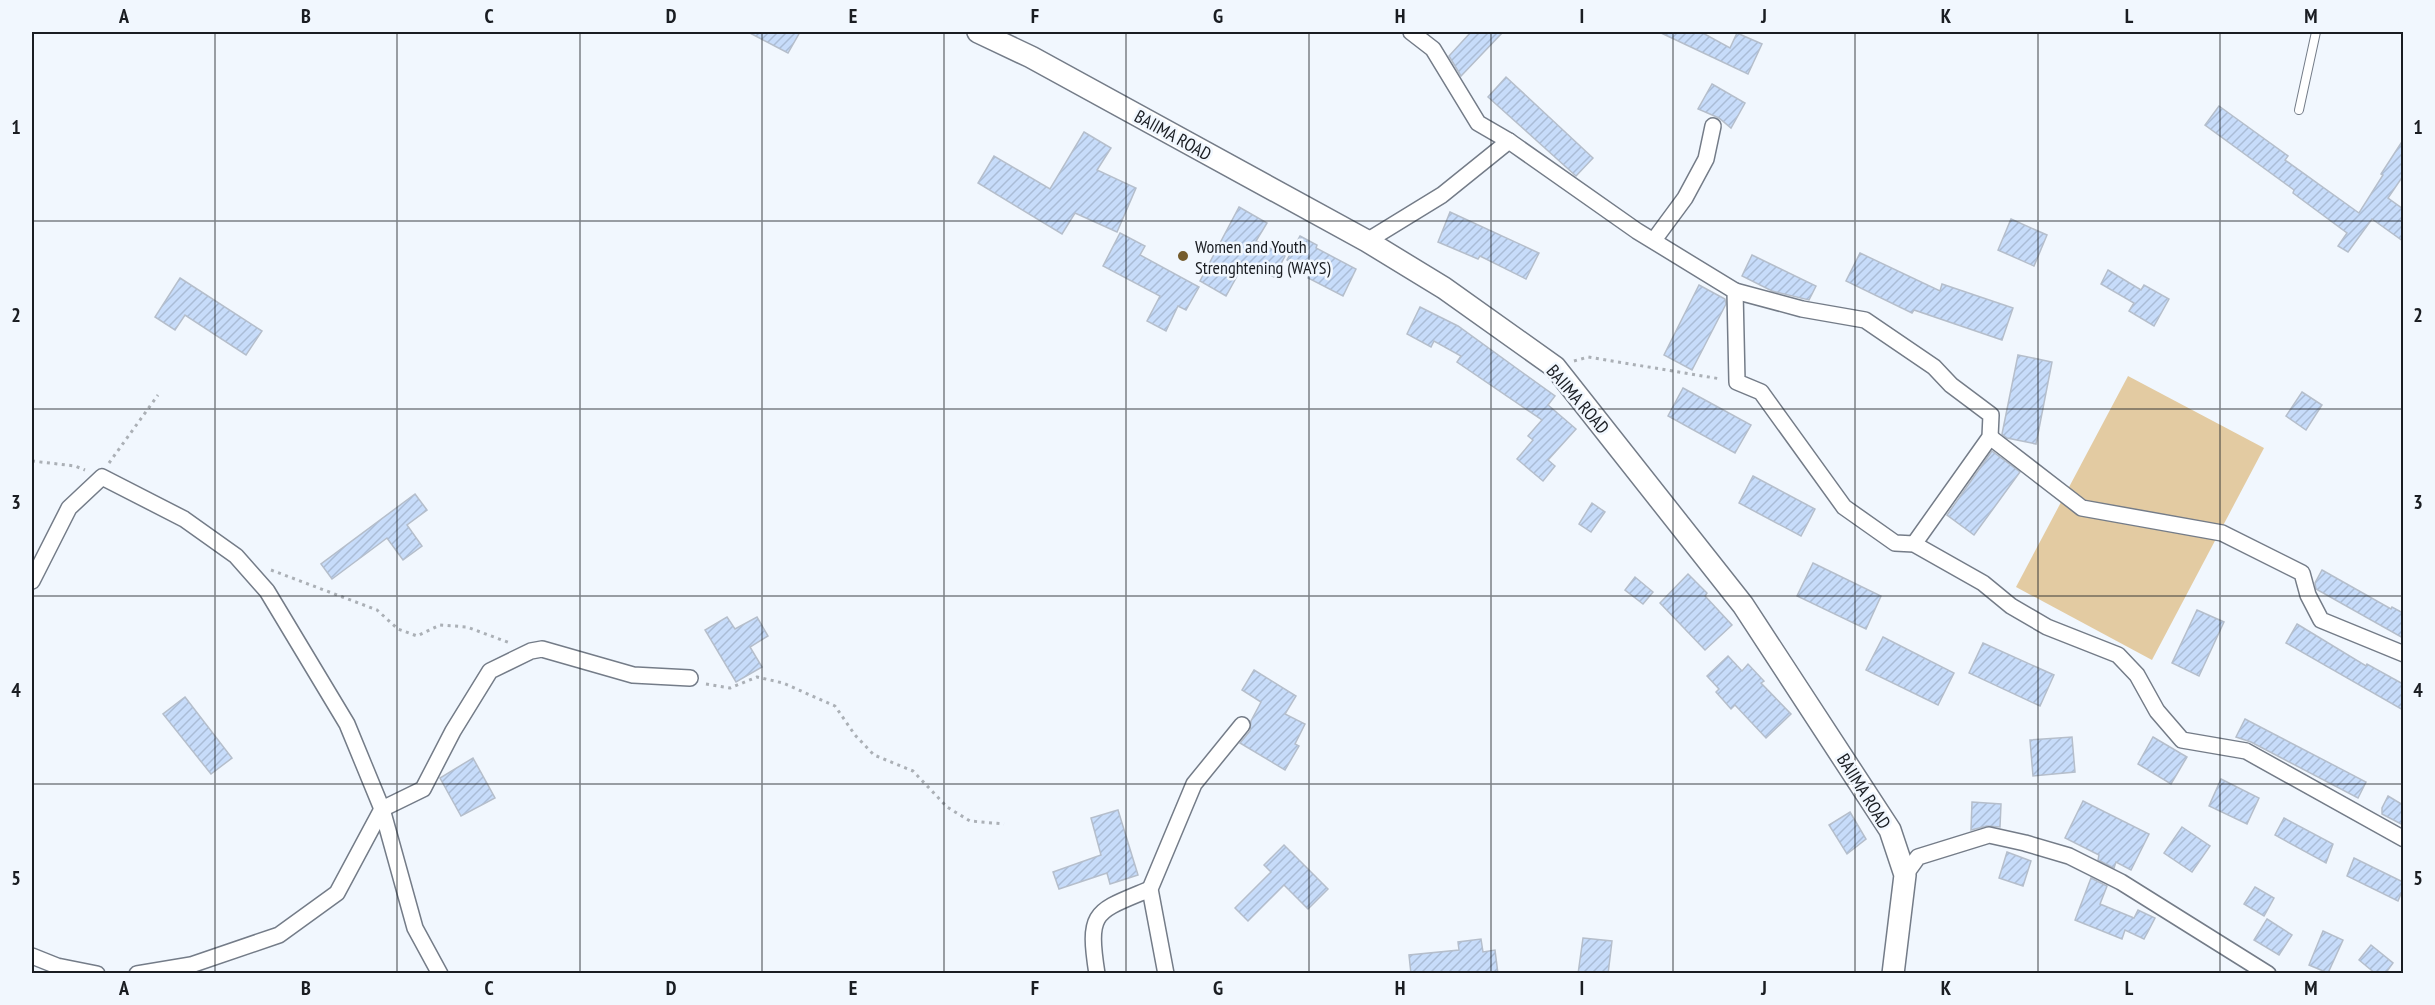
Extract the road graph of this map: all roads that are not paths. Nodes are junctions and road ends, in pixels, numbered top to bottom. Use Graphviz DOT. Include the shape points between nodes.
graph roads {
  1 [pos="978,32"];
  2 [pos="1411,32"];
  3 [pos="1431,32"];
  4 [pos="2316,32"];
  5 [pos="1433,49"];
  6 [pos="2299,110"];
  7 [pos="1713,126"];
  8 [pos="1509,141"];
  9 [pos="1654,240"];
  10 [pos="1368,241"];
  11 [pos="1735,291"];
  12 [pos="1990,437"];
  13 [pos="1914,544"];
  14 [pos="32,581"];
  15 [pos="2403,654"];
  16 [pos="690,678"];
  17 [pos="1242,725"];
  18 [pos="382,809"];
  19 [pos="2403,839"];
  20 [pos="1905,875"];
  21 [pos="1150,889"];
  22 [pos="32,956"];
  23 [pos="97,974"];
  24 [pos="137,974"];
  25 [pos="440,974"];
  26 [pos="1096,974"];
  27 [pos="1166,974"];
  28 [pos="1893,974"];
  29 [pos="2268,974"];
  1 -- 10 [label="street, BAIIMA ROAD"];
  2 -- 5 [label="street"];
  3 -- 5 [label="street"];
  4 -- 6 [label="lane"];
  5 -- 8 [label="street" via="1478,123"];
  7 -- 9 [label="street" via="1706,159 1685,198"];
  8 -- 9 [label="street"];
  8 -- 10 [label="street" via="1442,195"];
  9 -- 11 [label="street"];
  10 -- 20 [label="street, BAIIMA ROAD" via="1444,288 1554,367 1743,605 1890,830"];
  11 -- 12 [label="street" via="1865,320 1934,367 1991,415"];
  11 -- 13 [label="street" via="1737,382 1761,392 1844,507 1895,543"];
  12 -- 13 [label="street"];
  12 -- 15 [label="street" via="2082,508 2222,534 2302,573 2321,620"];
  13 -- 19 [label="street" via="1983,583 2011,606 2047,627 2118,655 2137,675 2157,711 2182,740 2247,751"];
  14 -- 18 [label="street" via="69,508 102,477 184,519 236,556 267,591 347,724"];
  16 -- 18 [label="street" via="633,675 542,649 531,651 490,671 423,789"];
  17 -- 21 [label="street" via="1194,784"];
  18 -- 24 [label="street" via="337,892 279,935 191,965"];
  18 -- 25 [label="street" via="415,928"];
  20 -- 28 [label="street, BAIIMA ROAD"];
  20 -- 29 [label="street" via="1918,857 1989,835 2025,843 2069,856 2121,882"];
  21 -- 26 [label="street" via="1110,905 1096,917 1091,939"];
  21 -- 27 [label="street"];
  22 -- 23 [label="street"];
}
